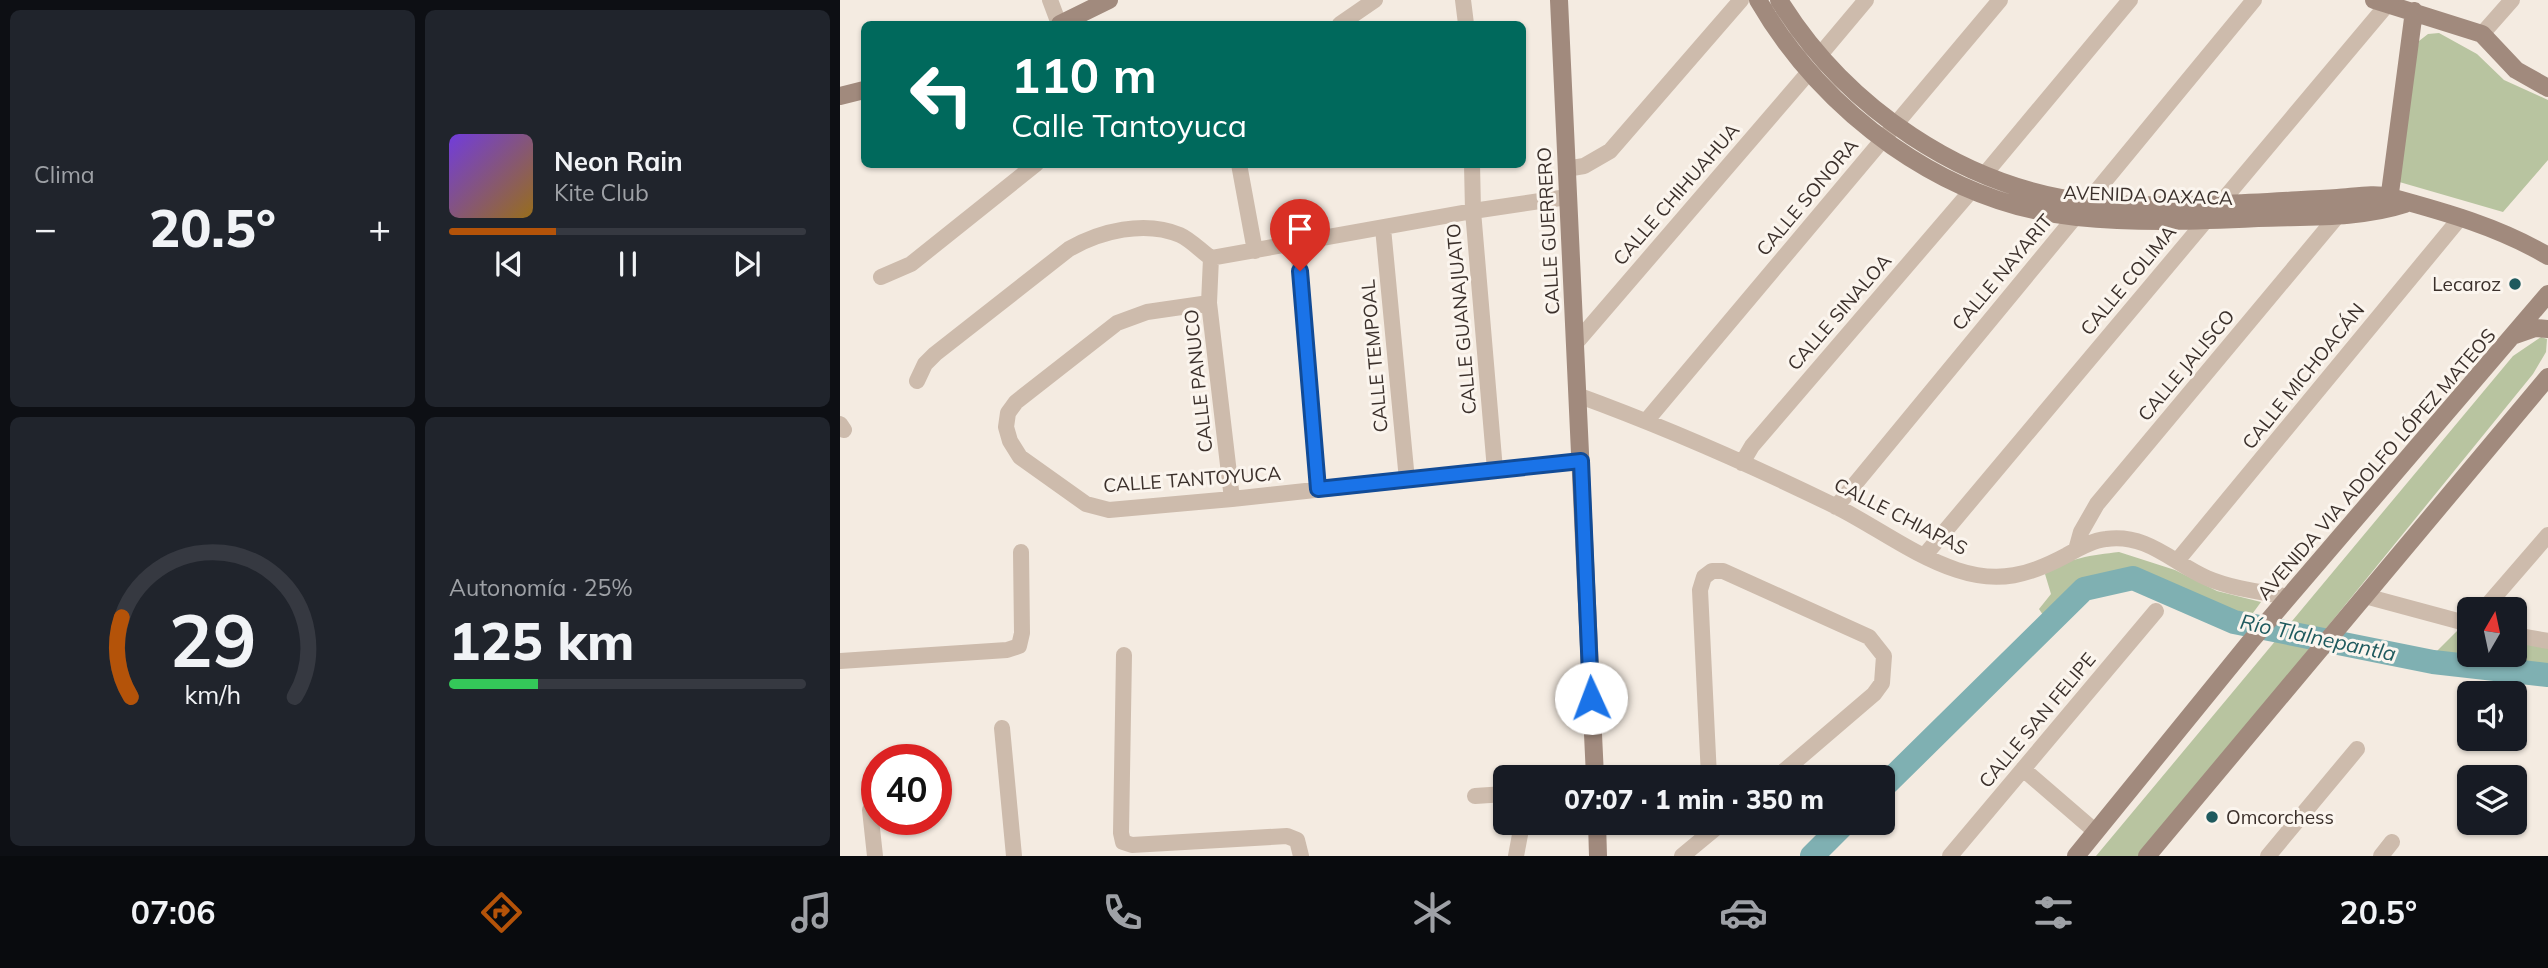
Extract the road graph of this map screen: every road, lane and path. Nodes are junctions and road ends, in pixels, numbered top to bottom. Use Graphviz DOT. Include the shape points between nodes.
graph roads {
  1 [pos="1049,0"];
  2 [pos="1109,0"];
  3 [pos="1375,0"];
  4 [pos="1463,0"];
  5 [pos="1559,0"];
  6 [pos="1741,0"];
  7 [pos="1758,0"];
  8 [pos="1780,0"];
  9 [pos="1866,0"];
  10 [pos="2000,0"];
  11 [pos="2130,0"];
  12 [pos="2254,0"];
  13 [pos="2512,0"];
  14 [pos="2384,2"];
  15 [pos="2410,5"];
  16 [pos="1059,21"];
  17 [pos="1066,21"];
  18 [pos="1344,21"];
  19 [pos="1466,21"];
  20 [pos="2482,34"];
  21 [pos="1819,56"];
  22 [pos="1808,72"];
  23 [pos="2548,88"];
  24 [pos="861,91"];
  25 [pos="840,96"];
  26 [pos="1889,132"];
  27 [pos="1031,168"];
  28 [pos="1240,168"];
  29 [pos="1472,168"];
  30 [pos="1566,169"];
  31 [pos="1984,175"];
  32 [pos="1971,191"];
  33 [pos="1567,197"];
  34 [pos="2088,202"];
  35 [pos="2394,203"];
  36 [pos="2219,204"];
  37 [pos="1472,211"];
  38 [pos="2339,214"];
  39 [pos="2075,217"];
  40 [pos="2461,217"];
  41 [pos="2205,221"];
  42 [pos="1383,228"];
  43 [pos="1298,244"];
  44 [pos="1255,251"];
  45 [pos="2548,256"];
  46 [pos="1211,258"];
  47 [pos="881,277"];
  48 [pos="2548,294"];
  49 [pos="1209,303"];
  50 [pos="2548,329"];
  51 [pos="2515,335"];
  52 [pos="1575,344"];
  53 [pos="2548,377"];
  54 [pos="916,381"];
  55 [pos="1577,396"];
  56 [pos="1647,420"];
  57 [pos="1581,461"];
  58 [pos="1742,463"];
  59 [pos="1495,470"];
  60 [pos="1406,480"];
  61 [pos="1318,489"];
  62 [pos="1232,499"];
  63 [pos="1836,507"];
  64 [pos="2548,535"];
  65 [pos="2076,550"];
  66 [pos="1021,552"];
  67 [pos="1925,555"];
  68 [pos="2177,561"];
  69 [pos="2365,596"];
  70 [pos="2289,597"];
  71 [pos="2494,597"];
  72 [pos="2156,611"];
  73 [pos="2457,621"];
  74 [pos="2527,637"];
  75 [pos="2548,641"];
  76 [pos="1124,655"];
  77 [pos="840,661"];
  78 [pos="1002,728"];
  79 [pos="2357,749"];
  80 [pos="1594,765"];
  81 [pos="1708,765"];
  82 [pos="1791,765"];
  83 [pos="2023,769"];
  84 [pos="1493,795"];
  85 [pos="1475,796"];
  86 [pos="2096,832"];
  87 [pos="873,835"];
  88 [pos="1520,835"];
  89 [pos="1597,835"];
  90 [pos="1705,835"];
  91 [pos="2392,842"];
  92 [pos="875,856"];
  93 [pos="1014,856"];
  94 [pos="1301,856"];
  95 [pos="1516,856"];
  96 [pos="1598,856"];
  97 [pos="1682,856"];
  98 [pos="1950,856"];
  99 [pos="2076,856"];
  100 [pos="2147,856"];
  101 [pos="2268,856"];
  102 [pos="2381,856"];
  1 -- 16 [label="street"];
  2 -- 17 [label="street"];
  3 -- 18 [label="street"];
  4 -- 19 [label="street"];
  5 -- 30 [label="street, CALLE GUERRERO"];
  6 -- 30 [label="street" via="1610,151 1584,166"];
  7 -- 22 [label="street, AVENIDA OAXACA"];
  8 -- 21 [label="street, AVENIDA OAXACA"];
  9 -- 21 [label="street"];
  10 -- 26 [label="street, CALLE SONORA"];
  11 -- 31 [label="street"];
  12 -- 34 [label="street, CALLE NAYARIT"];
  13 -- 20 [label="street"];
  14 -- 15 [label="street"];
  14 -- 36 [label="street, CALLE COLIMA"];
  15 -- 20 [label="street"];
  15 -- 35 [label="street"];
  20 -- 23 [label="street" via="2516,70"];
  21 -- 26 [label="street, AVENIDA OAXACA"];
  22 -- 26 [label="street, AVENIDA OAXACA"];
  22 -- 52 [label="street, CALLE CHIHUAHUA"];
  24 -- 25 [label="street"];
  26 -- 31 [label="street, AVENIDA OAXACA"];
  26 -- 32 [label="street, AVENIDA OAXACA" via="1925,167"];
  26 -- 56 [label="street, CALLE SONORA"];
  27 -- 47 [label="street" via="911,264"];
  28 -- 44 [label="street"];
  29 -- 37 [label="street, CALLE GUANAJUATO"];
  30 -- 33 [label="street, CALLE GUERRERO"];
  31 -- 34 [label="street, AVENIDA OAXACA"];
  32 -- 39 [label="street, AVENIDA OAXACA"];
  32 -- 58 [label="street, CALLE SINALOA"];
  33 -- 37 [label="street"];
  33 -- 52 [label="street, CALLE GUERRERO"];
  34 -- 36 [label="street, AVENIDA OAXACA"];
  34 -- 39 [label="street, CALLE NAYARIT"];
  35 -- 36 [label="street, AVENIDA OAXACA"];
  35 -- 38 [label="street, AVENIDA OAXACA"];
  35 -- 40 [label="street, AVENIDA OAXACA"];
  36 -- 41 [label="street, CALLE COLIMA"];
  37 -- 42 [label="street"];
  37 -- 59 [label="street, CALLE GUANAJUATO"];
  38 -- 41 [label="street, AVENIDA OAXACA"];
  38 -- 65 [label="street, CALLE JALISCO" via="2097,505"];
  39 -- 41 [label="street, AVENIDA OAXACA"];
  39 -- 63 [label="street, CALLE NAYARIT"];
  40 -- 45 [label="street, AVENIDA OAXACA"];
  40 -- 68 [label="street, CALLE MICHOACÁN"];
  41 -- 67 [label="street, CALLE COLIMA"];
  42 -- 43 [label="street"];
  42 -- 60 [label="street, CALLE TEMPOAL"];
  43 -- 44 [label="street"];
  43 -- 61 [label="street"];
  44 -- 46 [label="street"];
  46 -- 49 [label="street, CALLE PANUCO"];
  46 -- 54 [label="street" via="1181,235 1154,229 1090,237 935,354"];
  48 -- 51 [label="street, AVENIDA VIA ADOLFO LÓPEZ MATEOS"];
  49 -- 62 [label="street, CALLE PANUCO"];
  49 -- 62 [label="street, CALLE TANTOYUCA" via="1147,312 1117,323 1016,402 1006,427 1020,457 1086,504 1110,510"];
  50 -- 51 [label="street"];
  51 -- 70 [label="street, AVENIDA VIA ADOLFO LÓPEZ MATEOS"];
  52 -- 55 [label="street, CALLE GUERRERO"];
  53 -- 69 [label="street"];
  55 -- 56 [label="street, CALLE CHIAPAS"];
  55 -- 57 [label="street, CALLE GUERRERO"];
  56 -- 58 [label="street, CALLE CHIAPAS"];
  57 -- 59 [label="street, CALLE TANTOYUCA"];
  57 -- 80 [label="street, CALLE GUERRERO"];
  58 -- 63 [label="street, CALLE CHIAPAS"];
  59 -- 60 [label="street, CALLE TANTOYUCA"];
  60 -- 61 [label="street, CALLE TANTOYUCA"];
  61 -- 62 [label="street, CALLE TANTOYUCA"];
  63 -- 67 [label="street, CALLE CHIAPAS"];
  64 -- 71 [label="street"];
  65 -- 67 [label="street, CALLE CHIAPAS" via="2038,571 2011,578 1955,570"];
  65 -- 68 [label="street, CALLE CHIAPAS" via="2104,539 2127,537 2149,543"];
  66 -- 77 [label="street" via="1019,646"];
  68 -- 70 [label="street, CALLE CHIAPAS" via="2229,586"];
  69 -- 73 [label="street"];
  69 -- 100 [label="street"];
  70 -- 86 [label="street, AVENIDA VIA ADOLFO LÓPEZ MATEOS"];
  72 -- 83 [label="street, CALLE SAN FELIPE"];
  74 -- 75 [label="street"];
  76 -- 94 [label="street" via="1123,842 1287,836 1297,839"];
  78 -- 93 [label="street"];
  79 -- 101 [label="street"];
  81 -- 82 [label="street" via="1700,590 1703,577 1723,571 1869,637 1884,656 1882,683 1874,695"];
  83 -- 86 [label="street"];
  83 -- 98 [label="street, CALLE SAN FELIPE"];
  84 -- 85 [label="street"];
  86 -- 99 [label="street, AVENIDA VIA ADOLFO LÓPEZ MATEOS"];
  87 -- 92 [label="street"];
  88 -- 95 [label="street"];
  89 -- 96 [label="street"];
  90 -- 97 [label="street"];
  91 -- 102 [label="street"];
}
